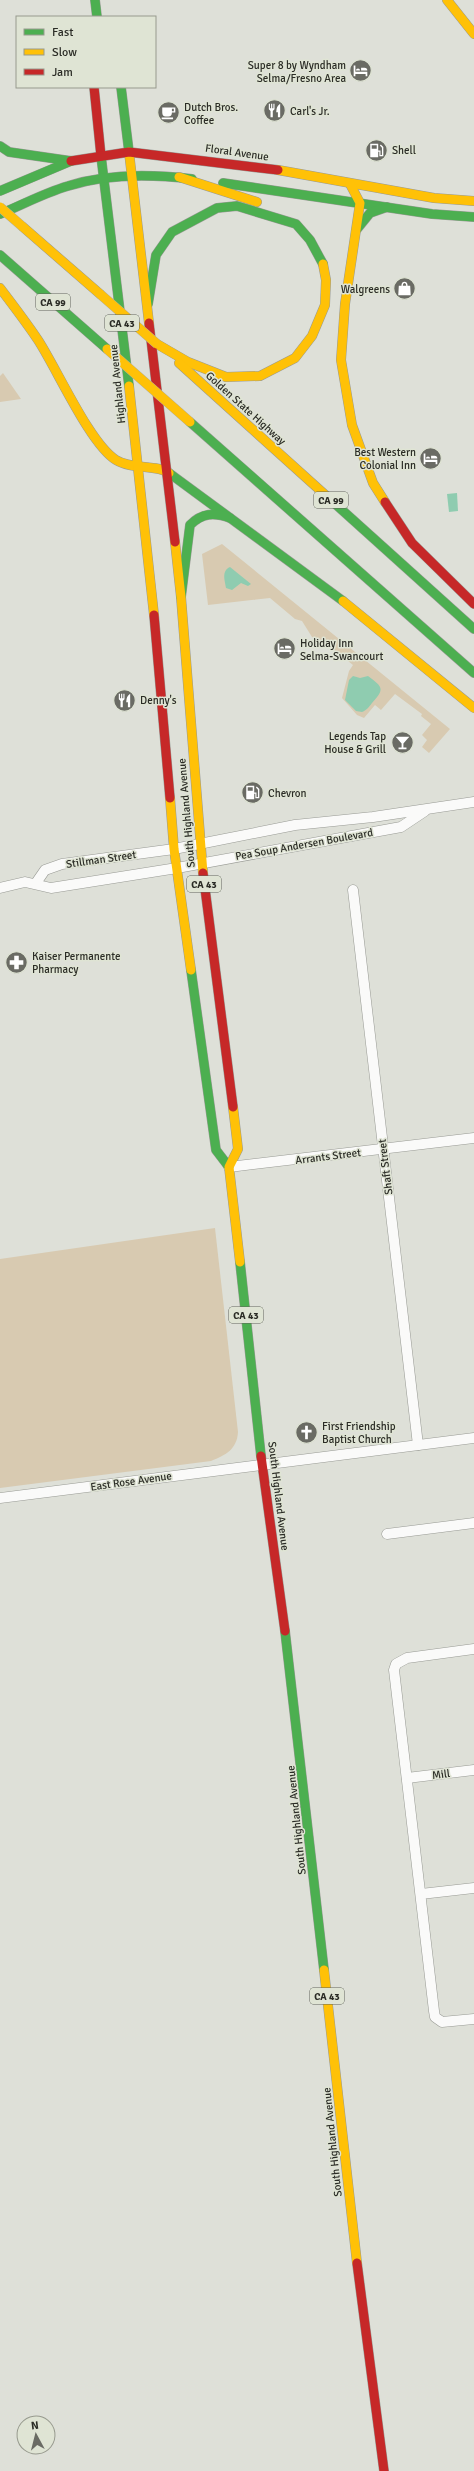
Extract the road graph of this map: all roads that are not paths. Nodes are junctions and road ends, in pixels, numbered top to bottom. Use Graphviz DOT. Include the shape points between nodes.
graph roads {
  1 [pos="95,0"];
  2 [pos="447,0"];
  3 [pos="97,16"];
  4 [pos="474,34"];
  5 [pos="94,88"];
  6 [pos="121,88"];
  7 [pos="0,146"];
  8 [pos="129,152"];
  9 [pos="101,156"];
  10 [pos="71,162"];
  11 [pos="131,175"];
  12 [pos="179,177"];
  13 [pos="104,178"];
  14 [pos="350,184"];
  15 [pos="0,191"];
  16 [pos="474,201"];
  17 [pos="360,203"];
  18 [pos="0,206"];
  19 [pos="387,207"];
  20 [pos="0,214"];
  21 [pos="474,217"];
  22 [pos="296,224"];
  23 [pos="357,229"];
  24 [pos="0,255"];
  25 [pos="0,288"];
  26 [pos="148,304"];
  27 [pos="188,366"];
  28 [pos="139,468"];
  29 [pos="164,470"];
  30 [pos="236,521"];
  31 [pos="181,597"];
  32 [pos="474,604"];
  33 [pos="474,629"];
  34 [pos="474,673"];
  35 [pos="161,678"];
  36 [pos="474,708"];
  37 [pos="474,802"];
  38 [pos="426,810"];
  39 [pos="199,844"];
  40 [pos="174,849"];
  41 [pos="202,863"];
  42 [pos="177,868"];
  43 [pos="36,883"];
  44 [pos="0,888"];
  45 [pos="353,890"];
  46 [pos="474,1138"];
  47 [pos="383,1149"];
  48 [pos="230,1167"];
  49 [pos="474,1438"];
  50 [pos="418,1445"];
  51 [pos="262,1463"];
  52 [pos="0,1498"];
  53 [pos="474,1523"];
  54 [pos="387,1534"];
  55 [pos="474,1649"];
  56 [pos="474,1770"];
  57 [pos="407,1778"];
  58 [pos="474,1888"];
  59 [pos="421,1894"];
  60 [pos="474,2019"];
  61 [pos="384,2471"];
  1 -- 3 [label="main road"];
  2 -- 4 [label="main road"];
  5 -- 9 [label="main road, Highland Avenue"];
  6 -- 8 [label="main road"];
  7 -- 10 [label="main road" via="9,152"];
  8 -- 9 [label="main road, Floral Avenue"];
  8 -- 11 [label="main road"];
  8 -- 14 [label="main road, Floral Avenue" via="216,161"];
  9 -- 10 [label="main road, Floral Avenue"];
  9 -- 13 [label="main road, Highland Avenue"];
  10 -- 15 [label="main road, Floral Avenue"];
  11 -- 12 [label="main road"];
  11 -- 13 [label="main road"];
  11 -- 26 [label="main road, CA 43"];
  12 -- 17 [label="main road"];
  12 -- 22 [label="main road" via="248,197"];
  13 -- 20 [label="main road" via="75,184"];
  13 -- 28 [label="main road, Highland Avenue / CA 43"];
  14 -- 16 [label="main road, Floral Avenue" via="434,198"];
  14 -- 17 [label="main road"];
  17 -- 19 [label="main road"];
  17 -- 23 [label="main road"];
  18 -- 27 [label="main road, bridge" via="157,344"];
  19 -- 21 [label="main road"];
  19 -- 23 [label="main road" via="370,213"];
  22 -- 26 [label="main road" via="237,206 217,208 197,217 172,232 156,255"];
  22 -- 27 [label="main road" via="310,240 322,261 326,280 325,306 312,336 295,358 260,376 226,377"];
  23 -- 32 [label="main road" via="345,304 341,360 352,425 374,484 412,543"];
  24 -- 34 [label="main road, CA 99, bridge"];
  25 -- 28 [label="main road" via="38,340 94,436 116,460"];
  26 -- 29 [label="main road, CA 43"];
  27 -- 33 [label="main road, Golden State Highway / CA 99"];
  28 -- 29 [label="main road"];
  28 -- 35 [label="main road, Highland Avenue / CA 43"];
  29 -- 30 [label="main road"];
  29 -- 31 [label="main road, CA 43"];
  30 -- 31 [label="main road" via="212,514 199,518 190,525"];
  30 -- 36 [label="main road" via="327,587"];
  31 -- 39 [label="main road, South Highland Avenue / CA 43"];
  35 -- 40 [label="main road, South Highland Avenue / CA 43"];
  37 -- 38 [label="street, Pea Soup Andersen Boulevard"];
  38 -- 39 [label="street, Pea Soup Andersen Boulevard" via="295,826"];
  38 -- 41 [label="street, Pea Soup Andersen Boulevard" via="401,827"];
  39 -- 40 [label="street, Pea Soup Andersen Boulevard"];
  39 -- 41 [label="main road, South Highland Avenue / CA 43"];
  40 -- 42 [label="main road, South Highland Avenue / CA 43"];
  40 -- 43 [label="street, Stillman Street" via="62,864 45,870"];
  41 -- 42 [label="street, Pea Soup Andersen Boulevard"];
  41 -- 48 [label="main road, South Highland Avenue / CA 43" via="238,1149"];
  42 -- 43 [label="street, Stillman Street" via="51,888"];
  42 -- 48 [label="main road, South Highland Avenue / CA 43" via="216,1150"];
  43 -- 44 [label="street, Stillman Street" via="25,882"];
  45 -- 47 [label="street, Shaft Street"];
  46 -- 47 [label="street, Arrants Street"];
  47 -- 48 [label="street, Arrants Street"];
  47 -- 50 [label="street, Shaft Street"];
  48 -- 51 [label="main road, South Highland Avenue / CA 43"];
  49 -- 50 [label="street, East Rose Avenue"];
  50 -- 51 [label="street, East Rose Avenue"];
  51 -- 52 [label="street, East Rose Avenue"];
  51 -- 61 [label="main road, South Highland Avenue / CA 43" via="295,1709 353,2228"];
  53 -- 54 [label="street"];
  55 -- 57 [label="street" via="411,1657 396,1664 394,1670"];
  56 -- 57 [label="street, Mill"];
  57 -- 59 [label="street"];
  58 -- 59 [label="street"];
  59 -- 60 [label="street" via="435,2016 442,2022"];
}
